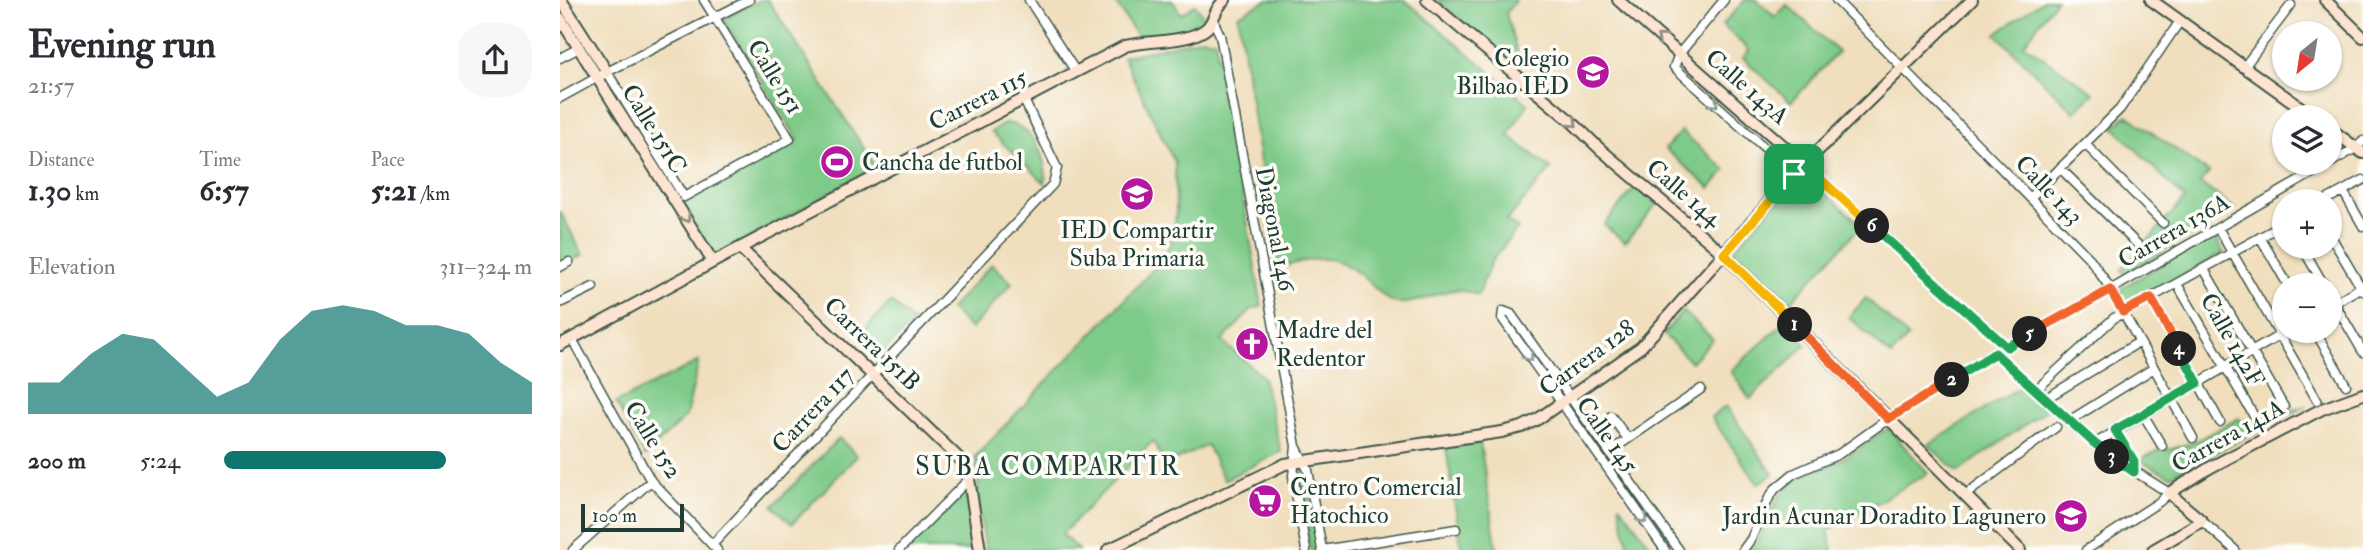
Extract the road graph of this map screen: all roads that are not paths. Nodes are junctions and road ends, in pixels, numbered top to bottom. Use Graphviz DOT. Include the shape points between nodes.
graph roads {
  1 [pos="561,0"];
  2 [pos="704,0"];
  3 [pos="749,0"];
  4 [pos="1030,0"];
  5 [pos="1225,0"];
  6 [pos="1427,0"];
  7 [pos="1618,0"];
  8 [pos="1724,0"];
  9 [pos="1836,0"];
  10 [pos="1972,0"];
  11 [pos="2151,0"];
  12 [pos="2325,0"];
  13 [pos="2291,5"];
  14 [pos="715,17"];
  15 [pos="560,18"];
  16 [pos="1213,20"];
  17 [pos="2180,21"];
  18 [pos="2363,37"];
  19 [pos="579,48"];
  20 [pos="1679,54"];
  21 [pos="560,58"];
  22 [pos="2244,67"];
  23 [pos="1903,68"];
  24 [pos="1076,72"];
  25 [pos="602,75"];
  26 [pos="560,98"];
  27 [pos="1024,100"];
  28 [pos="2297,105"];
  29 [pos="2342,136"];
  30 [pos="2085,144"];
  31 [pos="2361,147"];
  32 [pos="1804,164"];
  33 [pos="2060,168"];
  34 [pos="1794,174"];
  35 [pos="2363,180"];
  36 [pos="2343,191"];
  37 [pos="684,197"];
  38 [pos="2030,198"];
  39 [pos="2163,223"];
  40 [pos="2363,226"];
  41 [pos="2218,228"];
  42 [pos="2272,230"];
  43 [pos="2260,237"];
  44 [pos="740,248"];
  45 [pos="2141,248"];
  46 [pos="2232,253"];
  47 [pos="1724,254"];
  48 [pos="2342,255"];
  49 [pos="569,262"];
  50 [pos="713,262"];
  51 [pos="560,267"];
  52 [pos="2204,268"];
  53 [pos="2281,273"];
  54 [pos="2177,284"];
  55 [pos="593,287"];
  56 [pos="2362,288"];
  57 [pos="2110,290"];
  58 [pos="2151,298"];
  59 [pos="2342,299"];
  60 [pos="560,303"];
  61 [pos="2123,312"];
  62 [pos="2272,316"];
  63 [pos="2342,319"];
  64 [pos="572,339"];
  65 [pos="2272,339"];
  66 [pos="2139,342"];
  67 [pos="2288,343"];
  68 [pos="2322,343"];
  69 [pos="560,345"];
  70 [pos="2007,347"];
  71 [pos="2252,351"];
  72 [pos="2363,352"];
  73 [pos="1995,353"];
  74 [pos="2225,367"];
  75 [pos="2154,368"];
  76 [pos="873,375"];
  77 [pos="2198,383"];
  78 [pos="2346,385"];
  79 [pos="1701,389"];
  80 [pos="2036,390"];
  81 [pos="2363,394"];
  82 [pos="2045,399"];
  83 [pos="2171,399"];
  84 [pos="1565,400"];
  85 [pos="2317,400"];
  86 [pos="2284,407"];
  87 [pos="2143,414"];
  88 [pos="1611,416"];
  89 [pos="2253,416"];
  90 [pos="1888,419"];
  91 [pos="2069,421"];
  92 [pos="2220,422"];
  93 [pos="2056,427"];
  94 [pos="2115,430"];
  95 [pos="2193,438"];
  96 [pos="1628,439"];
  97 [pos="2094,443"];
  98 [pos="2162,446"];
  99 [pos="1609,452"];
  100 [pos="1299,462"];
  101 [pos="2134,472"];
  102 [pos="970,476"];
  103 [pos="650,481"];
  104 [pos="2169,493"];
  105 [pos="1965,495"];
  106 [pos="2202,521"];
  107 [pos="1456,529"];
  108 [pos="715,547"];
  109 [pos="2160,549"];
  110 [pos="573,550"];
  111 [pos="899,550"];
  112 [pos="980,550"];
  113 [pos="1108,550"];
  114 [pos="1306,550"];
  115 [pos="1322,550"];
  116 [pos="1665,550"];
  117 [pos="1679,550"];
  118 [pos="1743,550"];
  119 [pos="2020,550"];
  120 [pos="2086,550"];
  121 [pos="2235,550"];
  1 -- 25 [label="street, Calle 151C"];
  2 -- 14 [label="street, Calle 151"];
  3 -- 14 [label="street"];
  4 -- 24 [label="street"];
  5 -- 16 [label="street"];
  6 -- 47 [label="street, Calle 144, one-way"];
  20 -- 7 [label="street, Calle 143A, one-way"];
  8 -- 20 [label="street"];
  9 -- 23 [label="street, Calle 143"];
  10 -- 23 [label="street, Carrera 128"];
  11 -- 17 [label="street"];
  12 -- 18 [label="street"];
  13 -- 22 [label="street"];
  14 -- 25 [label="street"];
  14 -- 37 [label="street, Calle 151" via="790,139"];
  15 -- 19 [label="street, Calle 151C"];
  16 -- 24 [label="street, Carrera 115" via="1196,34 1125,46"];
  16 -- 100 [label="street, Diagonal 146" via="1220,34"];
  17 -- 22 [label="street"];
  17 -- 30 [label="street" via="2120,110"];
  19 -- 21 [label="street"];
  19 -- 25 [label="street, Calle 151C"];
  20 -- 32 [label="street, Calle 143A"];
  20 -- 34 [label="street, Calle 143A, one-way" via="1678,72"];
  22 -- 28 [label="street"];
  23 -- 32 [label="street, Carrera 128"];
  23 -- 38 [label="street, Calle 143"];
  24 -- 27 [label="street, Carrera 115"];
  25 -- 26 [label="street"];
  25 -- 37 [label="street, Calle 151C"];
  25 -- 50 [label="street, Calle 151C, one-way"];
  27 -- 44 [label="street, Carrera 115"];
  27 -- 76 [label="street, Carrera 117" via="1058,168 1056,179"];
  29 -- 31 [label="street"];
  30 -- 33 [label="street"];
  30 -- 39 [label="street"];
  31 -- 41 [label="street, Carrera 136A"];
  32 -- 34 [label="street, Carrera 128"];
  32 -- 70 [label="street, Calle 143A"];
  33 -- 38 [label="street"];
  33 -- 45 [label="street"];
  34 -- 47 [label="street, Carrera 128"];
  35 -- 36 [label="street"];
  36 -- 40 [label="street"];
  38 -- 57 [label="street, Calle 143" via="2090,259"];
  41 -- 46 [label="street"];
  41 -- 57 [label="street, Carrera 136A"];
  42 -- 43 [label="street"];
  43 -- 46 [label="street"];
  43 -- 53 [label="street"];
  44 -- 50 [label="street, Carrera 115"];
  44 -- 76 [label="street, Carrera 151B"];
  46 -- 52 [label="street"];
  46 -- 62 [label="street"];
  47 -- 84 [label="street, Carrera 128" via="1642,347"];
  47 -- 90 [label="street, Calle 144"];
  48 -- 56 [label="street"];
  49 -- 51 [label="street"];
  50 -- 64 [label="street, Carrera 115"];
  52 -- 54 [label="street"];
  52 -- 71 [label="street"];
  54 -- 58 [label="street"];
  54 -- 74 [label="street, Calle 142F"];
  55 -- 60 [label="street"];
  56 -- 59 [label="street"];
  57 -- 61 [label="street, Calle 143"];
  57 -- 70 [label="street, Carrera 136A"];
  58 -- 61 [label="street"];
  58 -- 77 [label="street"];
  61 -- 66 [label="street, Calle 143"];
  61 -- 80 [label="street"];
  63 -- 72 [label="street"];
  64 -- 69 [label="street, Carrera 115"];
  64 -- 103 [label="street, Calle 152"];
  65 -- 71 [label="street"];
  66 -- 75 [label="street, Calle 143"];
  66 -- 82 [label="street"];
  67 -- 85 [label="street"];
  68 -- 78 [label="street"];
  70 -- 73 [label="street, Carrera 136A"];
  71 -- 74 [label="street"];
  71 -- 86 [label="street"];
  73 -- 80 [label="street"];
  73 -- 90 [label="street, Carrera 136A"];
  74 -- 77 [label="street"];
  74 -- 89 [label="street, Calle 142F"];
  75 -- 83 [label="street, Calle 143"];
  75 -- 91 [label="street"];
  76 -- 102 [label="street, Carrera 151B" via="963,460"];
  76 -- 108 [label="street, Carrera 117"];
  77 -- 83 [label="street"];
  77 -- 92 [label="street"];
  79 -- 96 [label="street"];
  80 -- 82 [label="street"];
  81 -- 104 [label="street, Carrera 141A" via="2322,409"];
  82 -- 91 [label="street"];
  83 -- 87 [label="street"];
  83 -- 95 [label="street, Calle 143"];
  84 -- 84 [label="street, Calle 145, one-way" via="1511,314 1503,311 1503,318"];
  84 -- 99 [label="street, Calle 145"];
  84 -- 100 [label="street, Carrera 128" via="1515,429"];
  84 -- 116 [label="street, Calle 145, one-way"];
  87 -- 94 [label="street"];
  87 -- 98 [label="street"];
  88 -- 96 [label="street"];
  90 -- 105 [label="street, Calle 144"];
  90 -- 118 [label="street, Carrera 136A" via="1839,454 1783,481 1769,498"];
  91 -- 97 [label="street"];
  93 -- 105 [label="street"];
  94 -- 97 [label="street"];
  94 -- 101 [label="street" via="2134,461"];
  96 -- 99 [label="street"];
  97 -- 101 [label="street"];
  99 -- 117 [label="street, Calle 145"];
  100 -- 113 [label="street, Carrera 128" via="1280,466"];
  100 -- 114 [label="street, Diagonal 146" via="1293,476"];
  100 -- 115 [label="street, Diagonal 146" via="1310,477"];
  101 -- 104 [label="street"];
  102 -- 111 [label="street"];
  102 -- 112 [label="street"];
  103 -- 108 [label="street, Calle 152"];
  103 -- 110 [label="street"];
  104 -- 106 [label="street"];
  104 -- 120 [label="street, Carrera 141A"];
  105 -- 119 [label="street, Calle 144"];
  106 -- 109 [label="street"];
  106 -- 121 [label="street"];
  107 -- 115 [label="street"];
}
